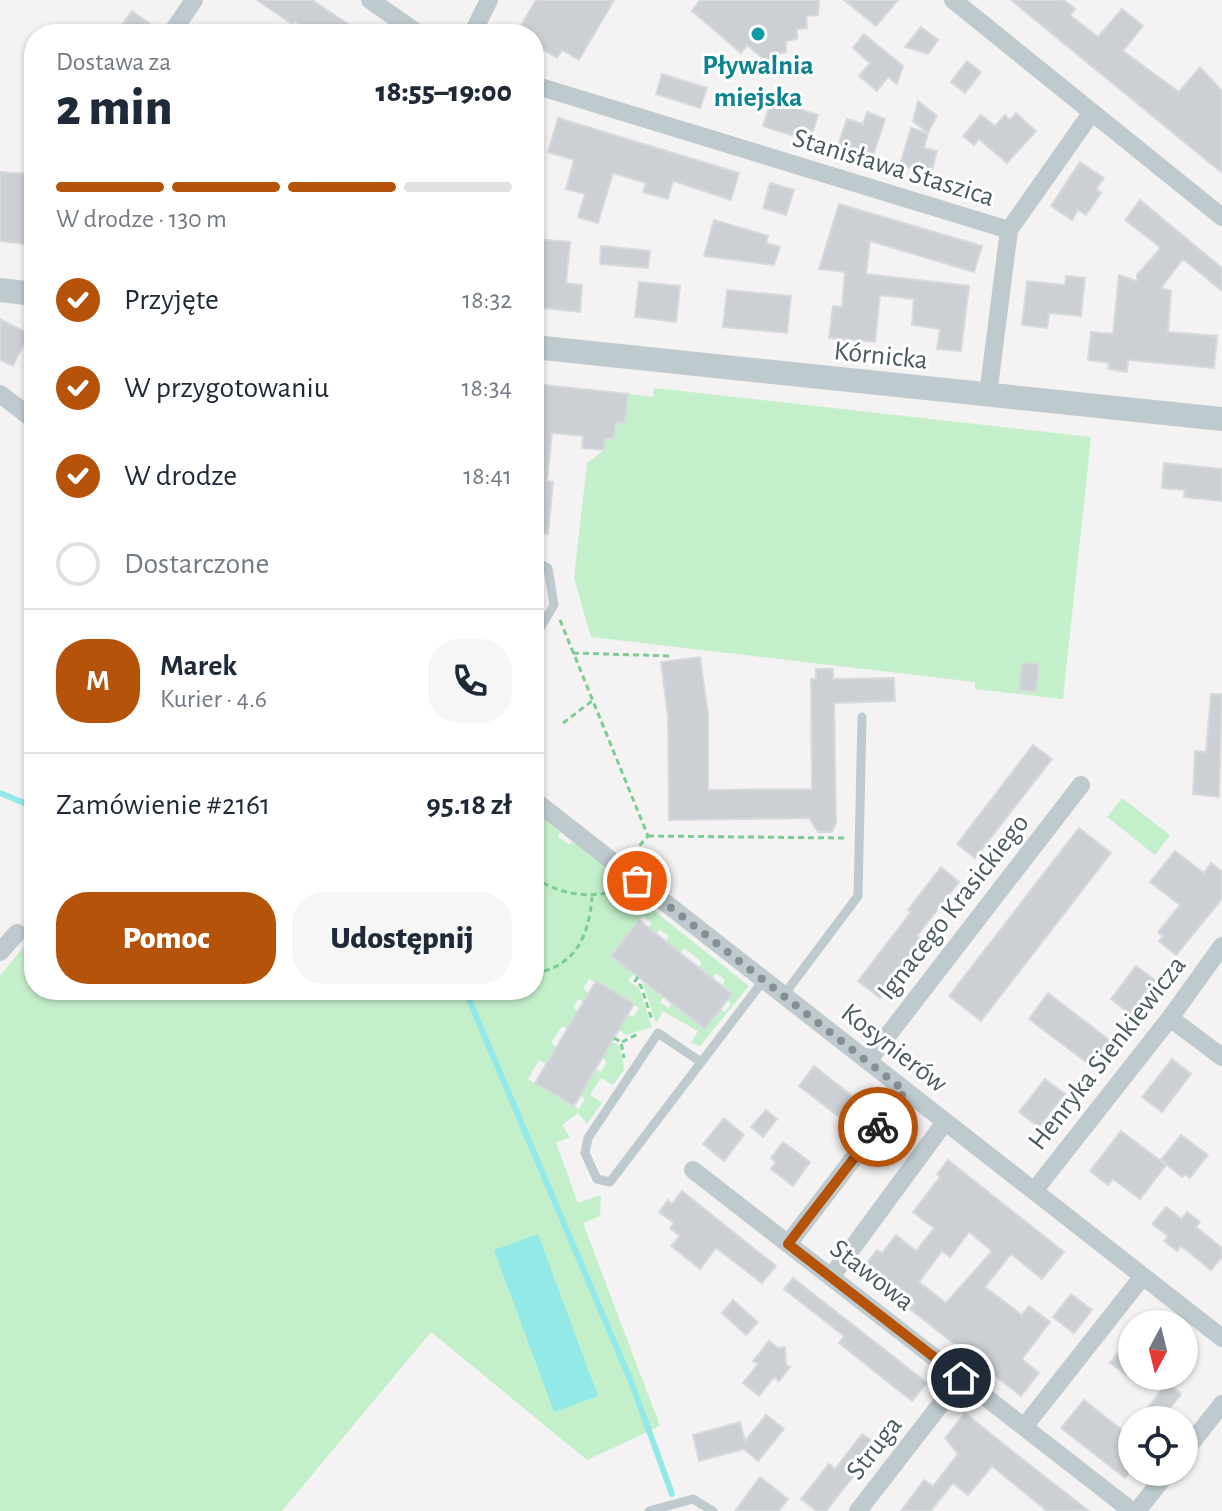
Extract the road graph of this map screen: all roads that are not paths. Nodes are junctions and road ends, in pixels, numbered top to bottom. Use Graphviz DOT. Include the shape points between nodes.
graph roads {
  1 [pos="194,0"];
  2 [pos="370,0"];
  3 [pos="489,0"];
  4 [pos="953,0"];
  5 [pos="178,24"];
  6 [pos="405,24"];
  7 [pos="477,24"];
  8 [pos="544,88"];
  9 [pos="1092,112"];
  10 [pos="1222,217"];
  11 [pos="1009,230"];
  12 [pos="0,290"];
  13 [pos="24,293"];
  14 [pos="544,348"];
  15 [pos="0,394"];
  16 [pos="988,395"];
  17 [pos="24,412"];
  18 [pos="1222,419"];
  19 [pos="544,566"];
  20 [pos="544,622"];
  21 [pos="862,717"];
  22 [pos="1081,785"];
  23 [pos="544,808"];
  24 [pos="17,933"];
  25 [pos="1222,946"];
  26 [pos="0,952"];
  27 [pos="763,981"];
  28 [pos="783,996"];
  29 [pos="1170,1018"];
  30 [pos="1222,1057"];
  31 [pos="868,1061"];
  32 [pos="701,1062"];
  33 [pos="905,1091"];
  34 [pos="945,1122"];
  35 [pos="693,1170"];
  36 [pos="1034,1191"];
  37 [pos="788,1244"];
  38 [pos="1143,1276"];
  39 [pos="831,1277"];
  40 [pos="1222,1338"];
  41 [pos="961,1378"];
  42 [pos="1222,1404"];
  43 [pos="1024,1427"];
  44 [pos="1198,1434"];
  45 [pos="1156,1486"];
  46 [pos="649,1511"];
  47 [pos="713,1511"];
  48 [pos="858,1511"];
  49 [pos="1134,1511"];
  1 -- 5 [label="street"];
  2 -- 6 [label="street"];
  3 -- 7 [label="street"];
  4 -- 9 [label="street"];
  8 -- 11 [label="street, Stanisława Staszica"];
  9 -- 10 [label="street"];
  9 -- 11 [label="street"];
  11 -- 16 [label="street"];
  12 -- 13 [label="street"];
  14 -- 16 [label="street, Kórnicka"];
  15 -- 17 [label="street"];
  16 -- 18 [label="street, Kórnicka"];
  19 -- 20 [label="lane" via="554,605"];
  21 -- 28 [label="lane" via="858,896"];
  22 -- 31 [label="street, Ignacego Krasickiego"];
  23 -- 27 [label="street, Kosynierów"];
  24 -- 26 [label="street"];
  25 -- 29 [label="street, Henryka Sienkiewicza"];
  27 -- 28 [label="street, Kosynierów"];
  27 -- 32 [label="lane"];
  28 -- 31 [label="street, Kosynierów"];
  29 -- 30 [label="street"];
  29 -- 36 [label="street, Henryka Sienkiewicza"];
  31 -- 33 [label="street, Kosynierów"];
  32 -- 32 [label="lane" via="658,1033 585,1145 592,1174 610,1182"];
  33 -- 34 [label="street, Kosynierów"];
  33 -- 37 [label="street"];
  34 -- 36 [label="street, Kosynierów"];
  34 -- 39 [label="street"];
  35 -- 37 [label="street, Stawowa"];
  36 -- 38 [label="street, Kosynierów"];
  37 -- 39 [label="street, Stawowa"];
  38 -- 40 [label="street, Kosynierów"];
  38 -- 43 [label="street"];
  39 -- 41 [label="street, Stawowa"];
  41 -- 43 [label="street, Stawowa"];
  41 -- 48 [label="street, Struga"];
  42 -- 44 [label="street"];
  43 -- 49 [label="street, Stawowa"];
  45 -- 49 [label="street"];
  46 -- 47 [label="lane" via="693,1499"];
}
